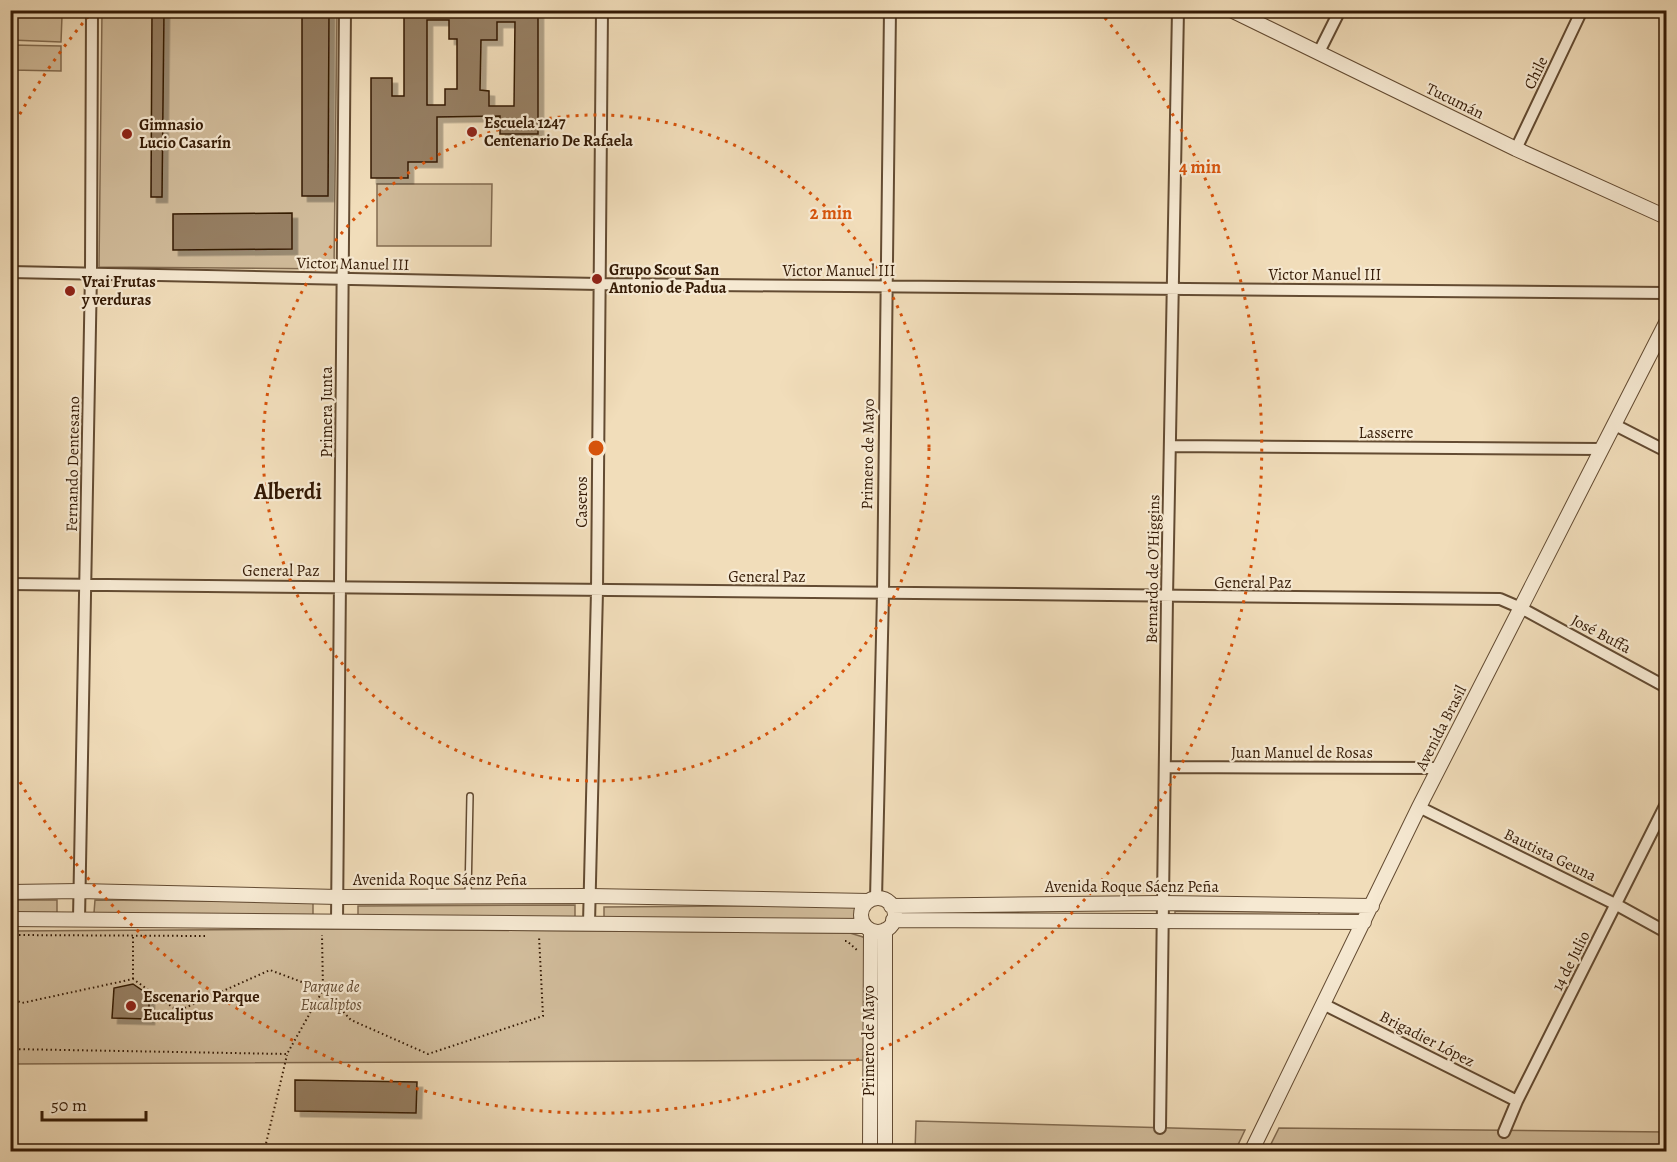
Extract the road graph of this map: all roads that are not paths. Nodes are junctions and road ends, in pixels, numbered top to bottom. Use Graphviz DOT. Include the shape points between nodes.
graph roads {
  1 [pos="92,10"];
  2 [pos="345,10"];
  3 [pos="602,10"];
  4 [pos="890,10"];
  5 [pos="1178,10"];
  6 [pos="1231,10"];
  7 [pos="1340,10"];
  8 [pos="1582,10"];
  9 [pos="1319,52"];
  10 [pos="1516,149"];
  11 [pos="1666,217"];
  12 [pos="10,272"];
  13 [pos="91,273"];
  14 [pos="343,279"];
  15 [pos="599,284"];
  16 [pos="887,286"];
  17 [pos="1172,289"];
  18 [pos="1666,293"];
  19 [pos="1666,323"];
  20 [pos="1615,425"];
  21 [pos="1170,446"];
  22 [pos="1602,449"];
  23 [pos="1666,451"];
  24 [pos="10,584"];
  25 [pos="85,585"];
  26 [pos="340,586"];
  27 [pos="597,591"];
  28 [pos="883,593"];
  29 [pos="1167,597"];
  30 [pos="1521,608"];
  31 [pos="1666,687"];
  32 [pos="1165,767"];
  33 [pos="1439,768"];
  34 [pos="470,796"];
  35 [pos="1666,804"];
  36 [pos="1419,807"];
  37 [pos="79,891"];
  38 [pos="10,892"];
  39 [pos="338,897"];
  40 [pos="590,897"];
  41 [pos="468,898"];
  42 [pos="872,900"];
  43 [pos="1162,903"];
  44 [pos="1019,904"];
  45 [pos="1076,904"];
  46 [pos="923,905"];
  47 [pos="958,905"];
  48 [pos="1617,905"];
  49 [pos="891,906"];
  50 [pos="1372,906"];
  51 [pos="10,919"];
  52 [pos="79,919"];
  53 [pos="923,920"];
  54 [pos="958,920"];
  55 [pos="1018,920"];
  56 [pos="1076,920"];
  57 [pos="1163,920"];
  58 [pos="337,922"];
  59 [pos="589,922"];
  60 [pos="1364,922"];
  61 [pos="879,927"];
  62 [pos="1666,932"];
  63 [pos="1323,1004"];
  64 [pos="885,1064"];
  65 [pos="871,1065"];
  66 [pos="1517,1101"];
  67 [pos="1160,1128"];
  68 [pos="1503,1132"];
  69 [pos="870,1152"];
  70 [pos="885,1152"];
  71 [pos="1251,1152"];
  1 -- 13 [label="street, Fernando Dentesano"];
  2 -- 14 [label="street, Primera Junta"];
  3 -- 15 [label="street, Caseros"];
  4 -- 16 [label="street, Primero de Mayo"];
  5 -- 17 [label="street, Bernardo de O'Higgins"];
  6 -- 9 [label="street, Tucumán"];
  7 -- 9 [label="street"];
  8 -- 10 [label="street, Chile"];
  9 -- 10 [label="street, Tucumán"];
  10 -- 11 [label="street, Tucumán"];
  12 -- 13 [label="street, Victor Manuel III"];
  13 -- 14 [label="street, Victor Manuel III"];
  13 -- 25 [label="street, Fernando Dentesano"];
  14 -- 15 [label="street, Victor Manuel III"];
  14 -- 26 [label="street, Primera Junta"];
  15 -- 16 [label="street, Victor Manuel III"];
  15 -- 27 [label="street, Caseros"];
  16 -- 17 [label="street, Victor Manuel III"];
  16 -- 28 [label="street, Primero de Mayo"];
  17 -- 18 [label="street, Victor Manuel III"];
  17 -- 21 [label="street, Bernardo de O'Higgins"];
  19 -- 20 [label="street, Avenida Brasil"];
  20 -- 22 [label="street, Avenida Brasil"];
  20 -- 23 [label="street"];
  21 -- 22 [label="street, Lasserre"];
  21 -- 29 [label="street, Bernardo de O'Higgins"];
  22 -- 30 [label="street, Avenida Brasil"];
  24 -- 25 [label="street, General Paz"];
  25 -- 26 [label="street, General Paz"];
  25 -- 37 [label="street, Fernando Dentesano"];
  26 -- 27 [label="street, General Paz"];
  26 -- 39 [label="street, Primera Junta"];
  27 -- 28 [label="street, General Paz"];
  27 -- 40 [label="street, Caseros"];
  28 -- 29 [label="street, General Paz"];
  28 -- 42 [label="street, Primero de Mayo"];
  29 -- 30 [label="street, General Paz" via="1500,599"];
  29 -- 32 [label="street, Bernardo de O'Higgins"];
  30 -- 31 [label="street, José Buffa"];
  30 -- 33 [label="street, Avenida Brasil"];
  32 -- 33 [label="street, Juan Manuel de Rosas"];
  32 -- 43 [label="street, Bernardo de O'Higgins"];
  33 -- 36 [label="street, Avenida Brasil"];
  34 -- 41 [label="lane"];
  35 -- 48 [label="street, 14 de Julio"];
  36 -- 48 [label="street, Bautista Geuna"];
  36 -- 50 [label="street, Avenida Brasil"];
  37 -- 38 [label="street, Avenida Roque Sáenz Peña"];
  37 -- 39 [label="street, Avenida Roque Sáenz Peña"];
  37 -- 52 [label="street, Fernando Dentesano"];
  39 -- 41 [label="street, Avenida Roque Sáenz Peña"];
  39 -- 58 [label="street, Primera Junta"];
  40 -- 41 [label="street, Avenida Roque Sáenz Peña"];
  40 -- 42 [label="street, Avenida Roque Sáenz Peña"];
  40 -- 59 [label="street, Caseros"];
  42 -- 49 [label="street" via="884,900"];
  42 -- 61 [label="street" via="865,904 861,914"];
  43 -- 45 [label="street, Avenida Roque Sáenz Peña"];
  43 -- 50 [label="street, Avenida Roque Sáenz Peña"];
  43 -- 57 [label="street, Bernardo de O'Higgins"];
  44 -- 45 [label="street, Avenida Roque Sáenz Peña"];
  44 -- 47 [label="street, Avenida Roque Sáenz Peña"];
  44 -- 55 [label="street"];
  45 -- 56 [label="street"];
  46 -- 47 [label="street, Avenida Roque Sáenz Peña"];
  46 -- 49 [label="street, Avenida Roque Sáenz Peña"];
  46 -- 53 [label="street"];
  47 -- 54 [label="street"];
  48 -- 62 [label="street, Bautista Geuna"];
  48 -- 66 [label="street, 14 de Julio"];
  49 -- 61 [label="street" via="894,914"];
  50 -- 60 [label="street, Avenida Brasil"];
  51 -- 52 [label="street, Avenida Roque Sáenz Peña"];
  52 -- 58 [label="street, Avenida Roque Sáenz Peña"];
  53 -- 54 [label="street, Avenida Roque Sáenz Peña"];
  53 -- 61 [label="street, Avenida Roque Sáenz Peña"];
  54 -- 55 [label="street, Avenida Roque Sáenz Peña"];
  55 -- 56 [label="street, Avenida Roque Sáenz Peña"];
  56 -- 57 [label="street, Avenida Roque Sáenz Peña"];
  57 -- 60 [label="street, Avenida Roque Sáenz Peña"];
  57 -- 67 [label="street, Bernardo de O'Higgins"];
  58 -- 59 [label="street, Avenida Roque Sáenz Peña"];
  59 -- 61 [label="street, Avenida Roque Sáenz Peña"];
  60 -- 63 [label="street, Avenida Brasil"];
  61 -- 64 [label="street, Primero de Mayo"];
  61 -- 65 [label="street, Primero de Mayo"];
  63 -- 66 [label="street, Brigadier López"];
  63 -- 71 [label="street, Avenida Brasil"];
  64 -- 65 [label="street"];
  64 -- 70 [label="street, Primero de Mayo"];
  65 -- 69 [label="street, Primero de Mayo"];
  66 -- 68 [label="street, 14 de Julio"];
}
